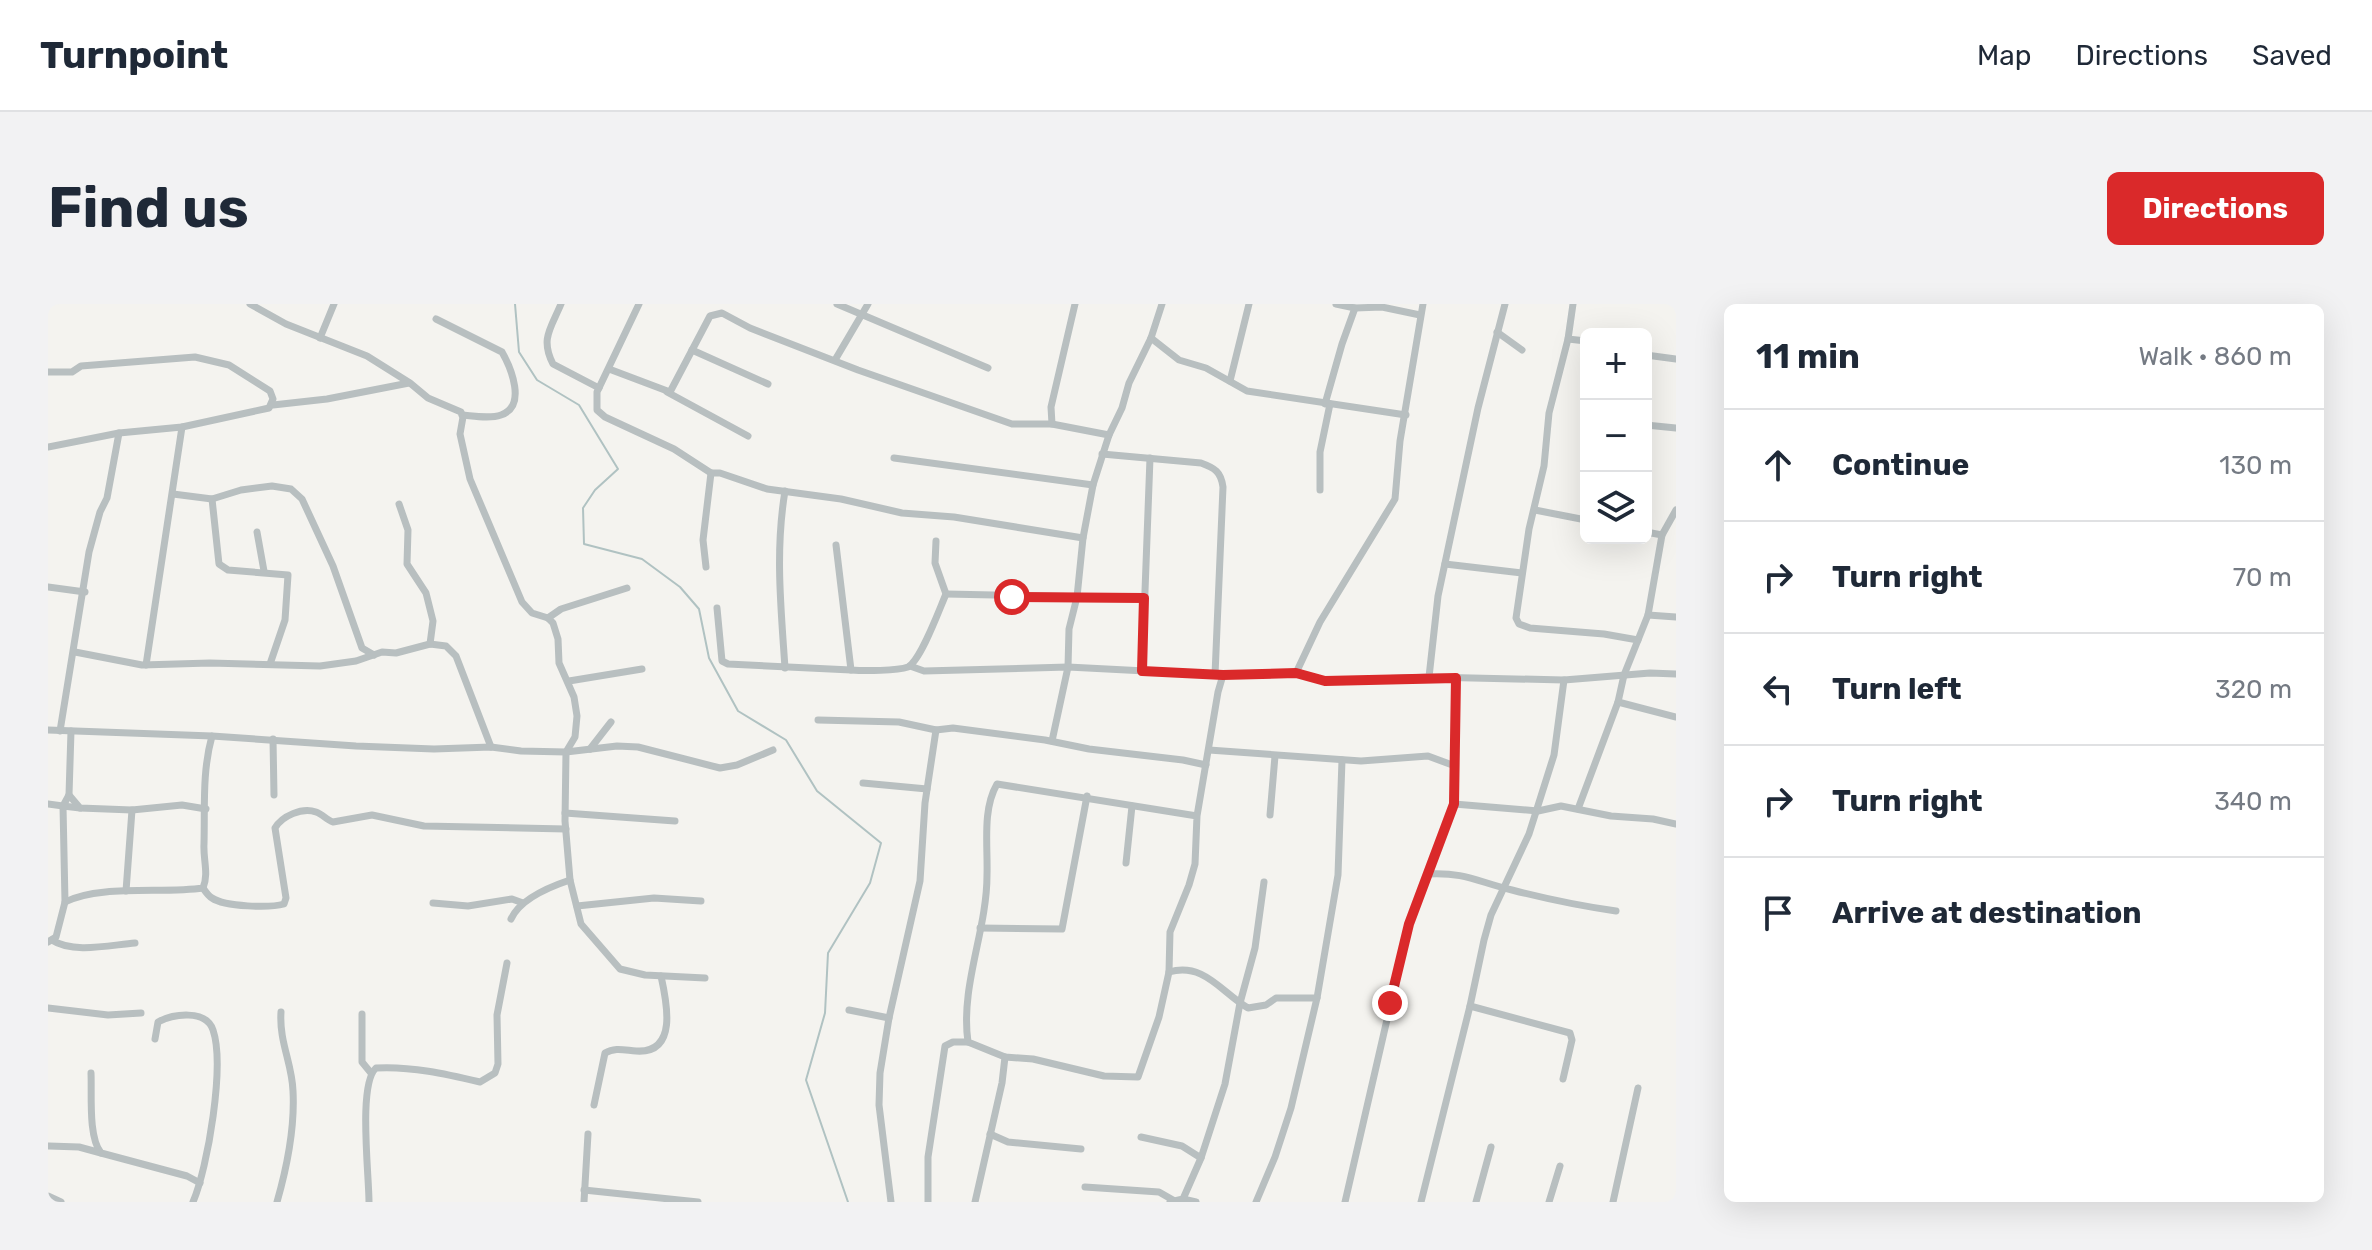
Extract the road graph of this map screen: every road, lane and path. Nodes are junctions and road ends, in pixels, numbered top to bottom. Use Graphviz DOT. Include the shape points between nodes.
graph roads {
  1 [pos="250,304"];
  2 [pos="334,304"];
  3 [pos="561,304"];
  4 [pos="639,304"];
  5 [pos="837,304"];
  6 [pos="868,304"];
  7 [pos="1075,304"];
  8 [pos="1162,304"];
  9 [pos="1249,304"];
  10 [pos="1336,304"];
  11 [pos="1423,304"];
  12 [pos="1505,304"];
  13 [pos="1573,304"];
  14 [pos="1355,308"];
  15 [pos="862,314"];
  16 [pos="1420,315"];
  17 [pos="436,319"];
  18 [pos="1497,332"];
  19 [pos="320,338"];
  20 [pos="1151,338"];
  21 [pos="1568,339"];
  22 [pos="1580,340"];
  23 [pos="692,350"];
  24 [pos="1522,350"];
  25 [pos="1652,356"];
  26 [pos="1676,359"];
  27 [pos="835,360"];
  28 [pos="988,368"];
  29 [pos="609,369"];
  30 [pos="48,372"];
  31 [pos="1230,381"];
  32 [pos="410,383"];
  33 [pos="768,384"];
  34 [pos="599,388"];
  35 [pos="667,392"];
  36 [pos="1328,404"];
  37 [pos="273,405"];
  38 [pos="462,415"];
  39 [pos="1406,415"];
  40 [pos="1052,424"];
  41 [pos="1652,426"];
  42 [pos="182,427"];
  43 [pos="1676,428"];
  44 [pos="119,433"];
  45 [pos="1109,435"];
  46 [pos="748,436"];
  47 [pos="48,447"];
  48 [pos="1102,454"];
  49 [pos="894,458"];
  50 [pos="1150,458"];
  51 [pos="711,473"];
  52 [pos="1093,485"];
  53 [pos="1320,490"];
  54 [pos="785,491"];
  55 [pos="173,494"];
  56 [pos="212,499"];
  57 [pos="399,504"];
  58 [pos="1535,510"];
  59 [pos="1676,510"];
  60 [pos="1580,519"];
  61 [pos="257,532"];
  62 [pos="1652,533"];
  63 [pos="1662,535"];
  64 [pos="1083,538"];
  65 [pos="936,541"];
  66 [pos="836,545"];
  67 [pos="1445,564"];
  68 [pos="706,567"];
  69 [pos="264,571"];
  70 [pos="1522,573"];
  71 [pos="48,587"];
  72 [pos="627,588"];
  73 [pos="85,592"];
  74 [pos="946,594"];
  75 [pos="1077,597"];
  76 [pos="1144,598"];
  77 [pos="717,608"];
  78 [pos="1648,615"];
  79 [pos="1676,617"];
  80 [pos="548,618"];
  81 [pos="1638,640"];
  82 [pos="430,644"];
  83 [pos="75,652"];
  84 [pos="374,655"];
  85 [pos="270,664"];
  86 [pos="146,665"];
  87 [pos="910,666"];
  88 [pos="1068,667"];
  89 [pos="785,668"];
  90 [pos="642,669"];
  91 [pos="851,670"];
  92 [pos="1142,671"];
  93 [pos="1296,673"];
  94 [pos="1676,674"];
  95 [pos="1219,675"];
  96 [pos="1624,675"];
  97 [pos="1429,677"];
  98 [pos="1456,678"];
  99 [pos="1564,680"];
  100 [pos="569,681"];
  101 [pos="1618,702"];
  102 [pos="1676,717"];
  103 [pos="818,720"];
  104 [pos="611,722"];
  105 [pos="48,730"];
  106 [pos="936,730"];
  107 [pos="60,731"];
  108 [pos="71,731"];
  109 [pos="212,736"];
  110 [pos="273,739"];
  111 [pos="1052,741"];
  112 [pos="491,747"];
  113 [pos="590,749"];
  114 [pos="773,750"];
  115 [pos="1209,750"];
  116 [pos="566,752"];
  117 [pos="1275,756"];
  118 [pos="1342,760"];
  119 [pos="1206,765"];
  120 [pos="1455,766"];
  121 [pos="863,783"];
  122 [pos="927,789"];
  123 [pos="69,795"];
  124 [pos="274,795"];
  125 [pos="1087,796"];
  126 [pos="48,804"];
  127 [pos="1454,804"];
  128 [pos="63,806"];
  129 [pos="1132,806"];
  130 [pos="80,808"];
  131 [pos="206,809"];
  132 [pos="1578,809"];
  133 [pos="132,810"];
  134 [pos="1538,811"];
  135 [pos="565,813"];
  136 [pos="1270,815"];
  137 [pos="1197,816"];
  138 [pos="675,821"];
  139 [pos="1676,824"];
  140 [pos="566,829"];
  141 [pos="1126,863"];
  142 [pos="1431,863"];
  143 [pos="1446,873"];
  144 [pos="1428,874"];
  145 [pos="570,880"];
  146 [pos="1264,882"];
  147 [pos="203,888"];
  148 [pos="1504,888"];
  149 [pos="126,891"];
  150 [pos="701,901"];
  151 [pos="65,902"];
  152 [pos="433,903"];
  153 [pos="523,903"];
  154 [pos="577,906"];
  155 [pos="1616,911"];
  156 [pos="511,919"];
  157 [pos="980,928"];
  158 [pos="50,941"];
  159 [pos="135,943"];
  160 [pos="507,963"];
  161 [pos="1169,972"];
  162 [pos="661,976"];
  163 [pos="705,978"];
  164 [pos="1317,998"];
  165 [pos="1240,1003"];
  166 [pos="1470,1006"];
  167 [pos="48,1008"];
  168 [pos="849,1010"];
  169 [pos="281,1012"];
  170 [pos="141,1013"];
  171 [pos="362,1014"];
  172 [pos="889,1018"];
  173 [pos="155,1039"];
  174 [pos="968,1042"];
  175 [pos="1005,1057"];
  176 [pos="91,1073"];
  177 [pos="371,1073"];
  178 [pos="1563,1079"];
  179 [pos="1638,1088"];
  180 [pos="594,1105"];
  181 [pos="588,1134"];
  182 [pos="990,1134"];
  183 [pos="1141,1137"];
  184 [pos="49,1146"];
  185 [pos="1491,1147"];
  186 [pos="1081,1149"];
  187 [pos="101,1153"];
  188 [pos="1201,1158"];
  189 [pos="1560,1166"];
  190 [pos="200,1183"];
  191 [pos="1085,1187"];
  192 [pos="584,1190"];
  193 [pos="48,1196"];
  194 [pos="1183,1199"];
  195 [pos="1171,1201"];
  196 [pos="61,1202"];
  197 [pos="193,1202"];
  198 [pos="277,1202"];
  199 [pos="369,1202"];
  200 [pos="584,1202"];
  201 [pos="698,1202"];
  202 [pos="891,1202"];
  203 [pos="928,1202"];
  204 [pos="975,1202"];
  205 [pos="1196,1202"];
  206 [pos="1256,1202"];
  207 [pos="1345,1202"];
  208 [pos="1421,1202"];
  209 [pos="1476,1202"];
  210 [pos="1549,1202"];
  211 [pos="1613,1202"];
  1 -- 19 [label="street"];
  2 -- 19 [label="street"];
  3 -- 34 [label="street" via="545,341 550,359"];
  4 -- 29 [label="street"];
  5 -- 15 [label="street"];
  6 -- 15 [label="street"];
  7 -- 40 [label="street" via="1051,407"];
  8 -- 20 [label="street"];
  9 -- 31 [label="street"];
  10 -- 14 [label="street"];
  11 -- 16 [label="street"];
  12 -- 18 [label="street"];
  13 -- 21 [label="street"];
  14 -- 16 [label="street"];
  14 -- 36 [label="street"];
  15 -- 27 [label="street"];
  15 -- 28 [label="street"];
  16 -- 39 [label="street"];
  17 -- 38 [label="street" via="502,352 516,389 511,409 502,415"];
  18 -- 24 [label="street"];
  18 -- 67 [label="street"];
  19 -- 32 [label="street" via="367,356"];
  20 -- 31 [label="street" via="1179,360"];
  20 -- 45 [label="street"];
  21 -- 22 [label="street"];
  21 -- 58 [label="street" via="1549,413"];
  23 -- 27 [label="street" via="710,316 719,312"];
  23 -- 33 [label="street"];
  23 -- 35 [label="street"];
  25 -- 26 [label="street"];
  27 -- 40 [label="street" via="1012,424"];
  29 -- 34 [label="street"];
  29 -- 35 [label="street"];
  30 -- 37 [label="street" via="195,357 229,365 270,391"];
  31 -- 36 [label="street" via="1247,391"];
  32 -- 37 [label="street"];
  32 -- 38 [label="street"];
  34 -- 51 [label="street" via="596,405 601,414"];
  35 -- 46 [label="street"];
  36 -- 39 [label="street"];
  36 -- 53 [label="street"];
  37 -- 42 [label="street"];
  38 -- 80 [label="street" via="460,434 470,479 503,560 526,609"];
  39 -- 93 [label="street" via="1395,499 1320,622"];
  40 -- 45 [label="street"];
  41 -- 43 [label="street"];
  42 -- 44 [label="street"];
  42 -- 55 [label="street"];
  44 -- 47 [label="street"];
  44 -- 73 [label="street" via="107,498 89,552"];
  45 -- 48 [label="street"];
  48 -- 50 [label="street"];
  48 -- 52 [label="street"];
  49 -- 52 [label="street"];
  50 -- 76 [label="street"];
  50 -- 95 [label="street" via="1201,463 1222,475"];
  51 -- 54 [label="street"];
  51 -- 68 [label="street" via="703,540"];
  52 -- 64 [label="street"];
  54 -- 64 [label="street"];
  54 -- 89 [label="street" via="778,573"];
  55 -- 56 [label="street"];
  55 -- 86 [label="street"];
  56 -- 69 [label="street" via="219,564 228,570"];
  56 -- 84 [label="street" via="272,486 291,489 302,499 362,648"];
  57 -- 82 [label="street" via="408,530 407,564 426,593 433,621"];
  58 -- 60 [label="street"];
  58 -- 70 [label="street"];
  59 -- 63 [label="street"];
  61 -- 69 [label="street"];
  62 -- 63 [label="street"];
  63 -- 78 [label="street"];
  64 -- 75 [label="street"];
  65 -- 74 [label="street" via="935,563"];
  66 -- 91 [label="street"];
  67 -- 70 [label="street"];
  67 -- 97 [label="street"];
  69 -- 85 [label="street" via="289,579 285,620"];
  70 -- 81 [label="street" via="1515,611 1519,624"];
  71 -- 73 [label="street"];
  72 -- 80 [label="street"];
  73 -- 83 [label="street"];
  74 -- 75 [label="street"];
  74 -- 87 [label="street"];
  75 -- 76 [label="street"];
  75 -- 88 [label="street"];
  76 -- 92 [label="street"];
  77 -- 89 [label="street" via="722,661"];
  78 -- 79 [label="street"];
  78 -- 81 [label="street"];
  80 -- 100 [label="street"];
  81 -- 96 [label="street"];
  82 -- 84 [label="street"];
  82 -- 112 [label="street" via="446,646 456,656"];
  83 -- 86 [label="street"];
  83 -- 107 [label="street"];
  84 -- 85 [label="street" via="320,666"];
  85 -- 86 [label="street"];
  87 -- 88 [label="street" via="924,671"];
  87 -- 91 [label="street"];
  88 -- 92 [label="street"];
  88 -- 111 [label="street"];
  89 -- 91 [label="street"];
  90 -- 100 [label="street"];
  92 -- 95 [label="street"];
  93 -- 95 [label="street"];
  93 -- 97 [label="street" via="1325,681"];
  94 -- 96 [label="street"];
  95 -- 115 [label="street"];
  96 -- 99 [label="street"];
  96 -- 101 [label="street"];
  97 -- 98 [label="street"];
  98 -- 99 [label="street"];
  98 -- 120 [label="street"];
  99 -- 134 [label="street" via="1554,755"];
  100 -- 116 [label="street" via="577,716 575,737"];
  101 -- 102 [label="street"];
  101 -- 132 [label="street"];
  103 -- 106 [label="street" via="899,722"];
  104 -- 113 [label="street"];
  105 -- 107 [label="street"];
  106 -- 111 [label="street"];
  106 -- 122 [label="street"];
  107 -- 108 [label="street"];
  108 -- 109 [label="street"];
  108 -- 123 [label="street"];
  109 -- 110 [label="street"];
  109 -- 131 [label="street" via="204,773"];
  110 -- 112 [label="street" via="434,749"];
  110 -- 124 [label="street"];
  111 -- 119 [label="street"];
  112 -- 116 [label="street"];
  113 -- 114 [label="street" via="638,747 720,768"];
  113 -- 116 [label="street"];
  115 -- 117 [label="street"];
  115 -- 119 [label="street"];
  116 -- 135 [label="street"];
  117 -- 118 [label="street"];
  117 -- 136 [label="street"];
  118 -- 120 [label="street" via="1428,756"];
  118 -- 164 [label="street" via="1338,875"];
  119 -- 137 [label="street"];
  120 -- 127 [label="street"];
  121 -- 122 [label="street"];
  122 -- 172 [label="street" via="920,881"];
  123 -- 128 [label="street"];
  123 -- 130 [label="street"];
  125 -- 129 [label="street"];
  125 -- 157 [label="street" via="1062,929"];
  125 -- 157 [label="street" via="997,784 987,827"];
  126 -- 128 [label="street"];
  127 -- 134 [label="street"];
  127 -- 142 [label="street"];
  128 -- 130 [label="street"];
  128 -- 151 [label="street"];
  129 -- 137 [label="street"];
  129 -- 141 [label="street"];
  130 -- 133 [label="street"];
  131 -- 133 [label="street" via="182,805"];
  131 -- 147 [label="street"];
  132 -- 134 [label="street"];
  132 -- 139 [label="street"];
  133 -- 149 [label="street"];
  134 -- 148 [label="street"];
  135 -- 138 [label="street"];
  135 -- 140 [label="street"];
  137 -- 161 [label="street" via="1195,864 1170,932"];
  140 -- 145 [label="street"];
  140 -- 147 [label="street" via="424,826 372,815 333,822 310,811 284,817 275,828 284,904 223,903"];
  142 -- 143 [label="street"];
  142 -- 144 [label="street"];
  143 -- 144 [label="street"];
  143 -- 148 [label="street"];
  144 -- 207 [label="street" via="1409,924"];
  145 -- 153 [label="street"];
  145 -- 154 [label="street"];
  146 -- 165 [label="street" via="1255,948"];
  147 -- 149 [label="street"];
  148 -- 155 [label="street"];
  148 -- 166 [label="street" via="1484,940"];
  149 -- 151 [label="street"];
  150 -- 154 [label="street" via="654,898"];
  151 -- 158 [label="street" via="56,937"];
  152 -- 153 [label="street"];
  153 -- 156 [label="street"];
  154 -- 162 [label="street" via="584,930 620,969"];
  157 -- 174 [label="street" via="968,991"];
  158 -- 159 [label="street" via="64,946"];
  160 -- 177 [label="street" via="497,1015 498,1064 491,1076 480,1082 410,1069 376,1068"];
  161 -- 165 [label="street" via="1180,969 1211,978"];
  161 -- 175 [label="street" via="1138,1077 1104,1076"];
  162 -- 163 [label="street"];
  162 -- 180 [label="street" via="668,1014 659,1046 605,1053"];
  164 -- 165 [label="street" via="1276,998 1255,1008"];
  164 -- 206 [label="street" via="1291,1108"];
  165 -- 188 [label="street" via="1225,1084"];
  166 -- 178 [label="street" via="1570,1033"];
  166 -- 208 [label="street"];
  167 -- 170 [label="street"];
  168 -- 172 [label="street"];
  169 -- 198 [label="street" via="293,1108"];
  171 -- 177 [label="street" via="362,1062"];
  172 -- 202 [label="street" via="879,1105"];
  173 -- 190 [label="street" via="158,1022 173,1016 199,1017 214,1031 212,1135"];
  174 -- 175 [label="street"];
  174 -- 203 [label="street" via="945,1046 928,1157"];
  175 -- 182 [label="street"];
  176 -- 187 [label="street" via="94,1134"];
  177 -- 199 [label="street" via="366,1117"];
  179 -- 211 [label="street"];
  181 -- 192 [label="street"];
  182 -- 186 [label="street" via="1008,1142"];
  182 -- 204 [label="street"];
  183 -- 188 [label="street" via="1182,1146"];
  184 -- 187 [label="street"];
  185 -- 209 [label="street"];
  187 -- 190 [label="street"];
  188 -- 194 [label="street"];
  189 -- 210 [label="street"];
  190 -- 197 [label="street"];
  191 -- 195 [label="street" via="1159,1192"];
  192 -- 200 [label="street"];
  192 -- 201 [label="street"];
  193 -- 196 [label="street"];
  194 -- 195 [label="street"];
  194 -- 205 [label="street"];
}
